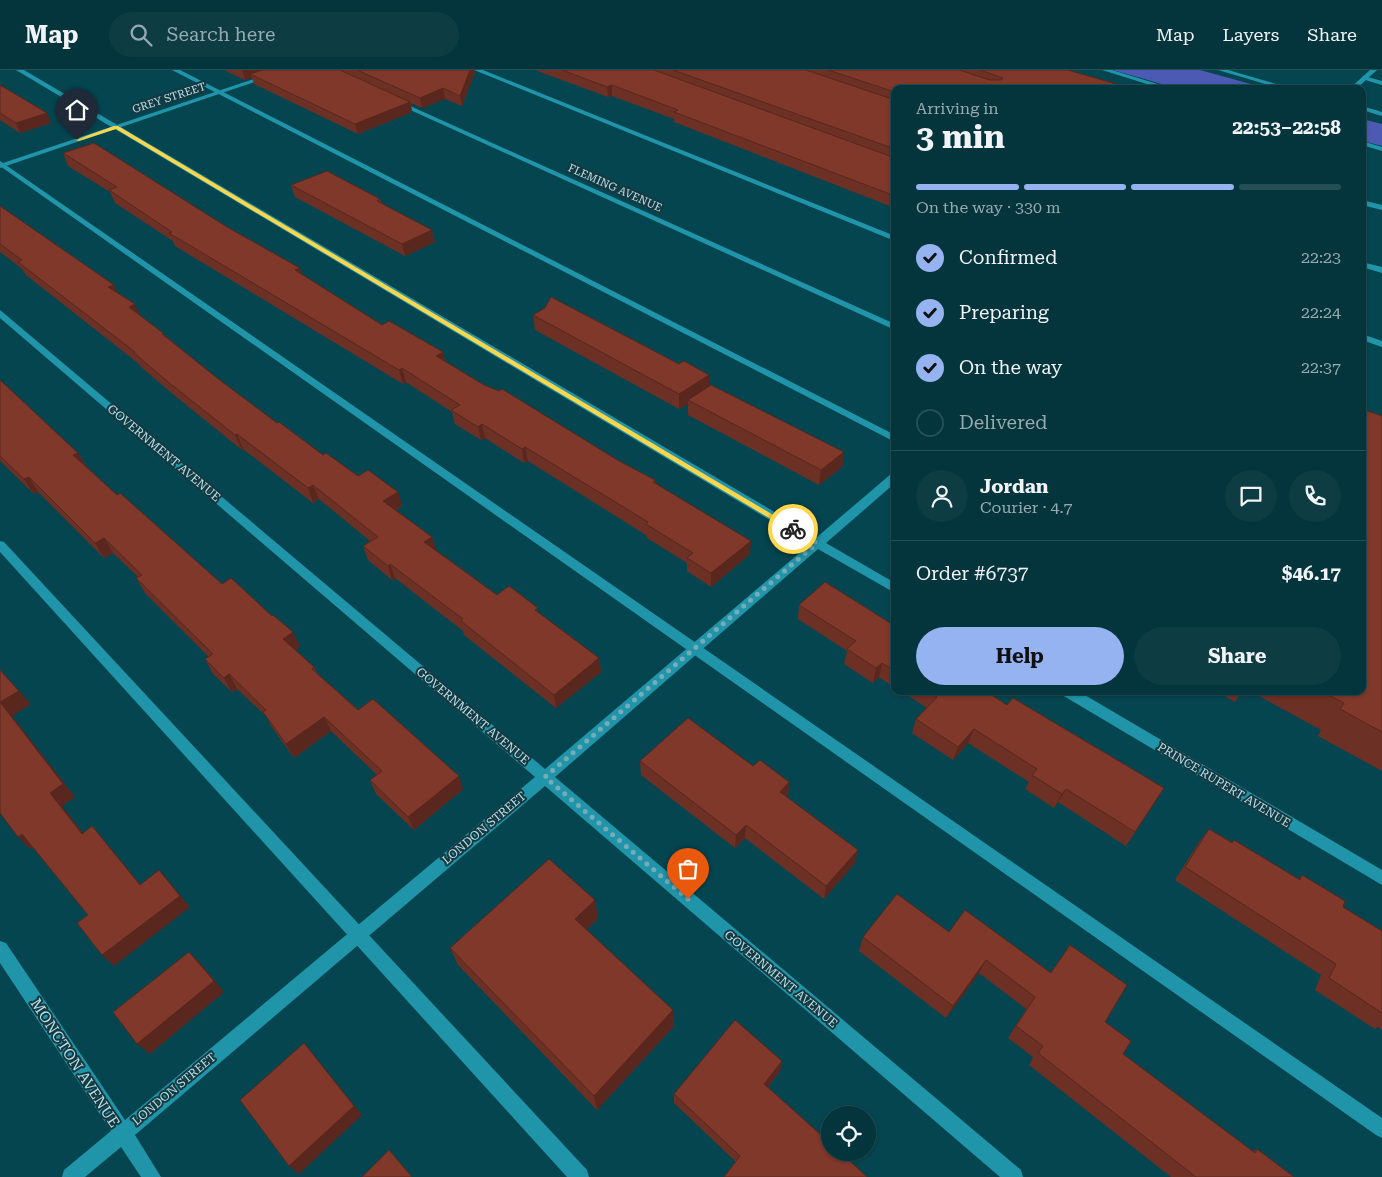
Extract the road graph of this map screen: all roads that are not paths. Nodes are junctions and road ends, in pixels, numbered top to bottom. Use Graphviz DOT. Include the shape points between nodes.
graph roads {
  1 [pos="19,70"];
  2 [pos="175,70"];
  3 [pos="288,70"];
  4 [pos="477,70"];
  5 [pos="1105,70"];
  6 [pos="1221,70"];
  7 [pos="1374,70"];
  8 [pos="1364,78"];
  9 [pos="1382,83"];
  10 [pos="1157,85"];
  11 [pos="1275,85"];
  12 [pos="1356,85"];
  13 [pos="220,93"];
  14 [pos="390,99"];
  15 [pos="1366,109"];
  16 [pos="1382,114"];
  17 [pos="116,127"];
  18 [pos="1366,144"];
  19 [pos="1382,148"];
  20 [pos="1,165"];
  21 [pos="1366,203"];
  22 [pos="1382,208"];
  23 [pos="891,237"];
  24 [pos="1366,265"];
  25 [pos="1382,270"];
  26 [pos="0,313"];
  27 [pos="891,326"];
  28 [pos="1366,338"];
  29 [pos="1382,344"];
  30 [pos="891,437"];
  31 [pos="891,480"];
  32 [pos="817,543"];
  33 [pos="0,544"];
  34 [pos="891,587"];
  35 [pos="693,649"];
  36 [pos="1074,695"];
  37 [pos="545,777"];
  38 [pos="1382,878"];
  39 [pos="358,936"];
  40 [pos="0,948"];
  41 [pos="1382,1129"];
  42 [pos="122,1134"];
  43 [pos="71,1177"];
  44 [pos="152,1177"];
  45 [pos="580,1177"];
  46 [pos="1014,1177"];
  1 -- 17 [label="street"];
  2 -- 13 [label="street"];
  3 -- 13 [label="street, GREY STREET"];
  4 -- 23 [label="street"];
  5 -- 10 [label="street"];
  6 -- 11 [label="street"];
  7 -- 8 [label="street"];
  8 -- 9 [label="street"];
  8 -- 12 [label="street"];
  13 -- 17 [label="street, GREY STREET"];
  13 -- 30 [label="street"];
  14 -- 27 [label="street, FLEMING AVENUE"];
  15 -- 16 [label="street"];
  17 -- 20 [label="street, GREY STREET"];
  17 -- 32 [label="street"];
  18 -- 19 [label="street"];
  20 -- 35 [label="street"];
  21 -- 22 [label="street"];
  24 -- 25 [label="street"];
  26 -- 37 [label="street, GOVERNMENT AVENUE"];
  28 -- 29 [label="street"];
  31 -- 32 [label="street, LONDON STREET"];
  32 -- 34 [label="street"];
  32 -- 35 [label="street, LONDON STREET"];
  33 -- 39 [label="street"];
  35 -- 37 [label="street, LONDON STREET"];
  35 -- 41 [label="street"];
  36 -- 38 [label="street, PRINCE RUPERT AVENUE"];
  37 -- 39 [label="street, LONDON STREET"];
  37 -- 46 [label="street, GOVERNMENT AVENUE"];
  39 -- 42 [label="street, LONDON STREET"];
  39 -- 45 [label="street"];
  40 -- 42 [label="street, MONCTON AVENUE"];
  42 -- 43 [label="street, LONDON STREET"];
  42 -- 44 [label="street, MONCTON AVENUE"];
}
